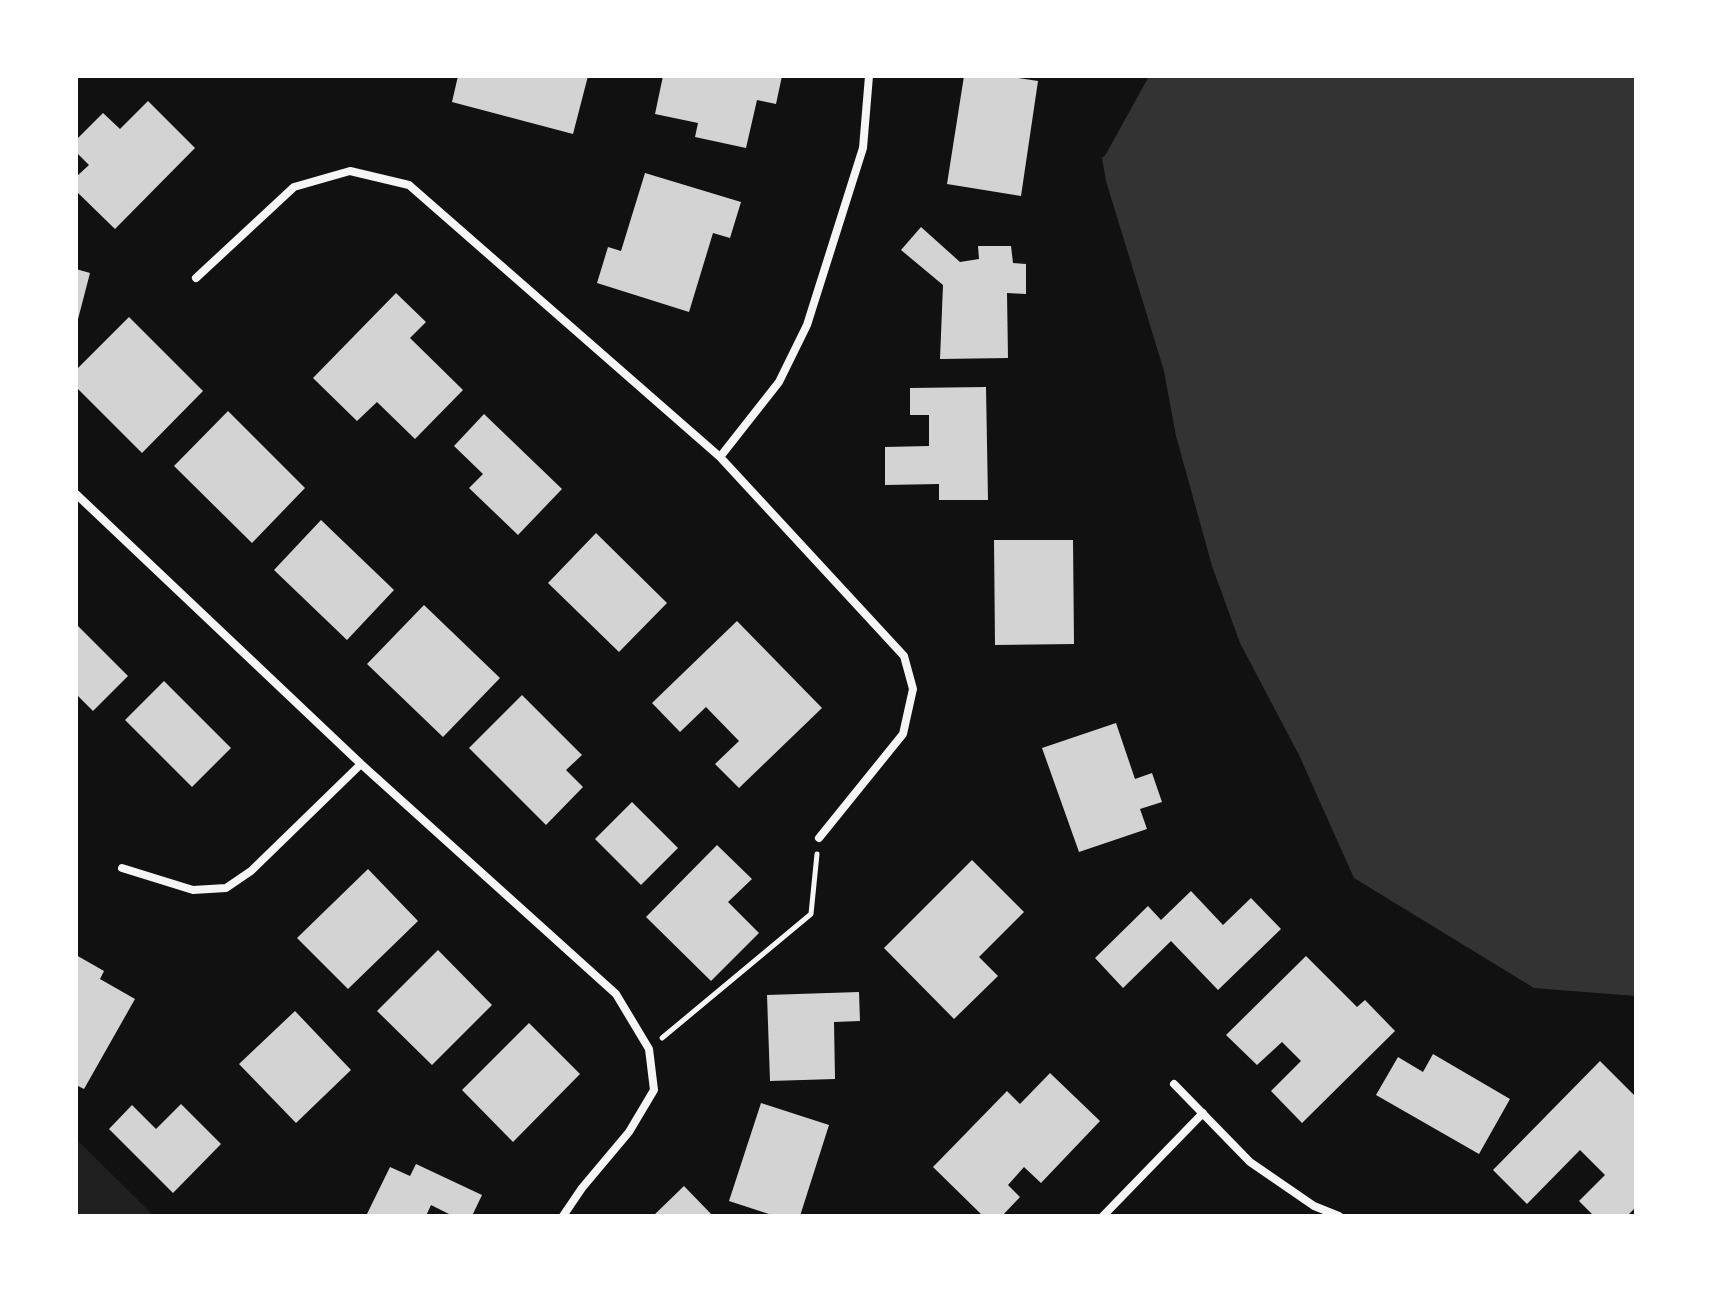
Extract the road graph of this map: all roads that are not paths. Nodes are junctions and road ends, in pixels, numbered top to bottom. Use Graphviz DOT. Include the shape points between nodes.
graph roads {
  1 [pos="869,76"];
  2 [pos="196,278"];
  3 [pos="720,457"];
  4 [pos="76,494"];
  5 [pos="361,764"];
  6 [pos="819,838"];
  7 [pos="122,868"];
  8 [pos="1174,1084"];
  9 [pos="1203,1113"];
  10 [pos="563,1216"];
  11 [pos="1103,1216"];
  12 [pos="1339,1216"];
  1 -- 3 [label="street" via="863,148 807,325 779,382"];
  2 -- 3 [label="street" via="294,187 350,171 409,185"];
  3 -- 6 [label="street" via="904,656 913,689 903,734"];
  4 -- 5 [label="street"];
  5 -- 7 [label="street" via="251,871 226,888 193,890"];
  5 -- 10 [label="street" via="616,994 649,1049 654,1090 629,1132"];
  8 -- 9 [label="street"];
  9 -- 11 [label="street"];
  9 -- 12 [label="street" via="1250,1162 1314,1206"];
}
